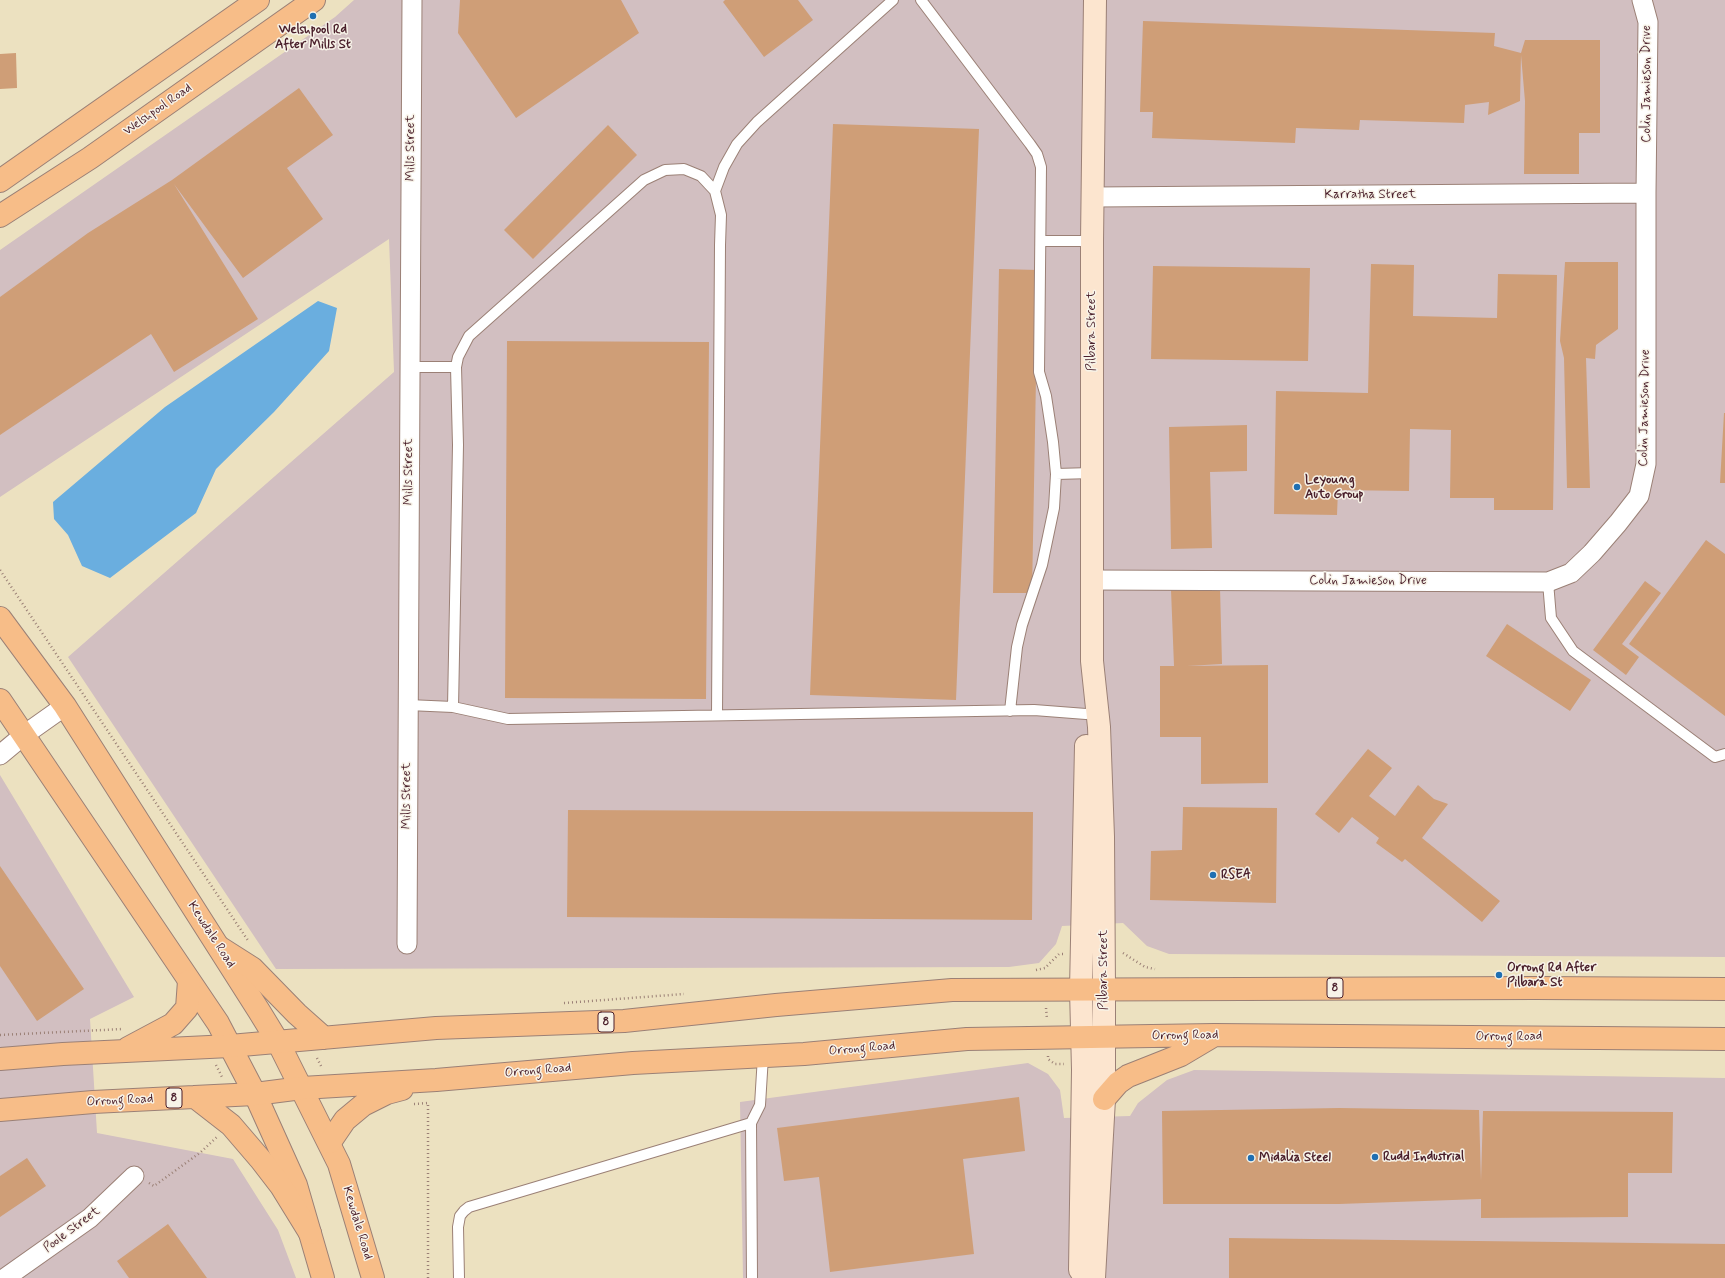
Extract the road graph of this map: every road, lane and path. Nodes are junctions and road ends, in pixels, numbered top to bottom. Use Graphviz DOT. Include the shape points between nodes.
graph roads {
  1 [pos="258,0"];
  2 [pos="314,0"];
  3 [pos="412,0"];
  4 [pos="892,0"];
  5 [pos="921,0"];
  6 [pos="1095,0"];
  7 [pos="1642,0"];
  8 [pos="0,181"];
  9 [pos="715,191"];
  10 [pos="1646,193"];
  11 [pos="1094,197"];
  12 [pos="0,216"];
  13 [pos="1041,241"];
  14 [pos="1092,241"];
  15 [pos="409,367"];
  16 [pos="456,367"];
  17 [pos="1056,474"];
  18 [pos="1092,474"];
  19 [pos="0,570"];
  20 [pos="1092,580"];
  21 [pos="1548,582"];
  22 [pos="0,618"];
  23 [pos="1092,661"];
  24 [pos="0,700"];
  25 [pos="408,705"];
  26 [pos="65,706"];
  27 [pos="453,707"];
  28 [pos="1010,711"];
  29 [pos="1086,714"];
  30 [pos="717,715"];
  31 [pos="24,735"];
  32 [pos="1725,754"];
  33 [pos="0,755"];
  34 [pos="250,943"];
  35 [pos="407,944"];
  36 [pos="219,947"];
  37 [pos="1045,968"];
  38 [pos="189,981"];
  39 [pos="1046,989"];
  40 [pos="1081,989"];
  41 [pos="1104,989"];
  42 [pos="1725,989"];
  43 [pos="130,1028"];
  44 [pos="1214,1035"];
  45 [pos="0,1036"];
  46 [pos="1082,1036"];
  47 [pos="1103,1036"];
  48 [pos="324,1038"];
  49 [pos="1725,1039"];
  50 [pos="278,1042"];
  51 [pos="230,1046"];
  52 [pos="206,1047"];
  53 [pos="1047,1048"];
  54 [pos="123,1051"];
  55 [pos="764,1056"];
  56 [pos="0,1059"];
  57 [pos="1055,1064"];
  58 [pos="436,1080"];
  59 [pos="302,1088"];
  60 [pos="255,1094"];
  61 [pos="232,1095"];
  62 [pos="195,1097"];
  63 [pos="1104,1099"];
  64 [pos="413,1104"];
  65 [pos="0,1110"];
  66 [pos="751,1123"];
  67 [pos="231,1125"];
  68 [pos="330,1142"];
  69 [pos="134,1176"];
  70 [pos="310,1233"];
  71 [pos="5,1278"];
  72 [pos="323,1278"];
  73 [pos="373,1278"];
  74 [pos="428,1278"];
  75 [pos="459,1278"];
  76 [pos="752,1278"];
  77 [pos="1080,1278"];
  78 [pos="1094,1278"];
  1 -- 8 [label="main road"];
  2 -- 12 [label="main road, Welshpool Road" via="90,158"];
  3 -- 15 [label="street, Mills Street"];
  4 -- 9 [label="lane" via="757,122 737,144 724,167"];
  5 -- 13 [label="lane" via="1037,154 1041,167"];
  6 -- 11 [label="main road, Pilbara Street"];
  7 -- 10 [label="street, Colin Jamieson Drive" via="1648,22"];
  9 -- 16 [label="lane" via="701,176 684,169 665,170 644,180 469,336 458,357"];
  9 -- 30 [label="lane" via="721,215"];
  10 -- 11 [label="street, Karratha Street"];
  10 -- 21 [label="street, Colin Jamieson Drive" via="1646,464 1643,477 1638,496 1592,553 1571,573"];
  11 -- 14 [label="main road, Pilbara Street"];
  13 -- 14 [label="lane"];
  13 -- 17 [label="lane" via="1039,372 1051,422"];
  14 -- 18 [label="main road, Pilbara Street"];
  15 -- 16 [label="lane"];
  15 -- 25 [label="street, Mills Street"];
  16 -- 27 [label="lane" via="458,445"];
  17 -- 18 [label="lane"];
  17 -- 28 [label="lane" via="1049,535 1017,647"];
  18 -- 20 [label="main road, Pilbara Street"];
  19 -- 34 [label="path"];
  20 -- 21 [label="street, Colin Jamieson Drive"];
  20 -- 23 [label="main road, Pilbara Street"];
  21 -- 32 [label="lane" via="1551,618 1573,651 1715,757"];
  22 -- 26 [label="main road, Kewdale Road"];
  23 -- 29 [label="main road, Pilbara Street"];
  23 -- 41 [label="main road, Pilbara Street" via="1100,735"];
  24 -- 31 [label="main road"];
  25 -- 27 [label="lane"];
  25 -- 35 [label="street, Mills Street"];
  26 -- 31 [label="street"];
  26 -- 36 [label="main road, Kewdale Road"];
  27 -- 30 [label="lane" via="508,719"];
  28 -- 29 [label="lane"];
  28 -- 30 [label="lane"];
  29 -- 40 [label="main road, Pilbara Street"];
  31 -- 33 [label="street"];
  31 -- 38 [label="main road"];
  36 -- 48 [label="main road" via="252,968"];
  36 -- 50 [label="main road, Kewdale Road"];
  37 -- 39 [label="path"];
  38 -- 51 [label="main road" via="218,1023"];
  38 -- 54 [label="main road" via="188,1008 174,1024"];
  39 -- 40 [label="main road, 8"];
  39 -- 48 [label="main road, 8" via="952,990 624,1021 436,1028"];
  39 -- 53 [label="path"];
  40 -- 41 [label="main road, 8"];
  40 -- 46 [label="main road, Pilbara Street"];
  41 -- 42 [label="main road, 8"];
  41 -- 47 [label="main road, Pilbara Street"];
  43 -- 45 [label="path"];
  44 -- 47 [label="main road, Orrong Road / 8"];
  44 -- 49 [label="main road, Orrong Road / 8"];
  44 -- 63 [label="main road" via="1181,1054 1128,1076"];
  46 -- 47 [label="main road, Orrong Road / 8"];
  46 -- 53 [label="main road, Orrong Road / 8"];
  46 -- 77 [label="main road, Pilbara Street"];
  47 -- 63 [label="main road, Pilbara Street"];
  48 -- 50 [label="main road, 8"];
  50 -- 51 [label="main road, 8"];
  50 -- 59 [label="main road, Kewdale Road"];
  51 -- 52 [label="main road, 8"];
  51 -- 60 [label="main road"];
  52 -- 54 [label="main road, 8"];
  52 -- 61 [label="path"];
  53 -- 55 [label="main road, Orrong Road / 8" via="967,1039"];
  53 -- 57 [label="path"];
  54 -- 56 [label="main road, 8"];
  55 -- 58 [label="main road, Orrong Road / 8" via="633,1063"];
  55 -- 66 [label="lane" via="760,1105"];
  58 -- 59 [label="main road, Orrong Road / 8"];
  58 -- 68 [label="main road" via="387,1094 362,1105 345,1120"];
  59 -- 60 [label="main road, Orrong Road / 8"];
  59 -- 68 [label="main road, Kewdale Road"];
  60 -- 61 [label="main road, Orrong Road / 8"];
  60 -- 70 [label="main road" via="296,1185"];
  61 -- 62 [label="main road, Orrong Road / 8"];
  62 -- 65 [label="main road, Orrong Road / 8"];
  62 -- 67 [label="main road"];
  63 -- 78 [label="main road, Pilbara Street"];
  64 -- 74 [label="path" via="428,1103"];
  66 -- 75 [label="lane" via="469,1207 460,1216 458,1227"];
  66 -- 76 [label="lane"];
  67 -- 69 [label="path" via="201,1152 154,1186"];
  67 -- 70 [label="main road" via="281,1186"];
  68 -- 73 [label="main road, Kewdale Road"];
  69 -- 71 [label="street, Poole Street" via="90,1218"];
  70 -- 72 [label="main road"];
}
